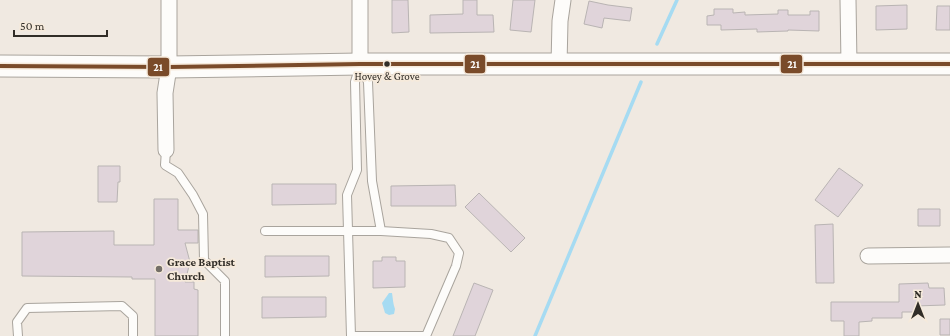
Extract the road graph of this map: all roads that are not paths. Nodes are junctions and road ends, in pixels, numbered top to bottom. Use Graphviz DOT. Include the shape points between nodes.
graph roads {
  1 [pos="169,0"];
  2 [pos="360,0"];
  3 [pos="563,0"];
  4 [pos="848,0"];
  5 [pos="360,64"];
  6 [pos="849,64"];
  7 [pos="950,64"];
  8 [pos="559,65"];
  9 [pos="0,66"];
  10 [pos="169,67"];
  11 [pos="166,150"];
  12 [pos="357,157"];
  13 [pos="371,157"];
  14 [pos="265,231"];
  15 [pos="381,231"];
  16 [pos="348,232"];
  17 [pos="950,255"];
  18 [pos="868,256"];
  19 [pos="18,336"];
  20 [pos="133,336"];
  21 [pos="225,336"];
  22 [pos="351,336"];
  23 [pos="425,336"];
  1 -- 10 [label="street"];
  2 -- 5 [label="street"];
  3 -- 8 [label="street"];
  4 -- 6 [label="street"];
  5 -- 8 [label="main road"];
  5 -- 10 [label="main road"];
  5 -- 12 [label="lane" via="356,82"];
  5 -- 13 [label="lane" via="368,82"];
  6 -- 7 [label="main road"];
  6 -- 8 [label="main road"];
  9 -- 10 [label="main road"];
  10 -- 11 [label="street" via="165,94"];
  11 -- 21 [label="lane" via="165,165 178,173 203,214 204,260 226,281"];
  12 -- 13 [label="lane"];
  12 -- 16 [label="lane" via="357,170 347,195"];
  13 -- 15 [label="lane" via="372,181"];
  14 -- 16 [label="lane"];
  15 -- 16 [label="lane"];
  15 -- 23 [label="lane" via="431,234 449,238 459,253 456,266"];
  16 -- 22 [label="lane"];
  17 -- 18 [label="street"];
  19 -- 20 [label="lane" via="17,322 27,308 122,306 133,316"];
  22 -- 23 [label="lane"];
}
